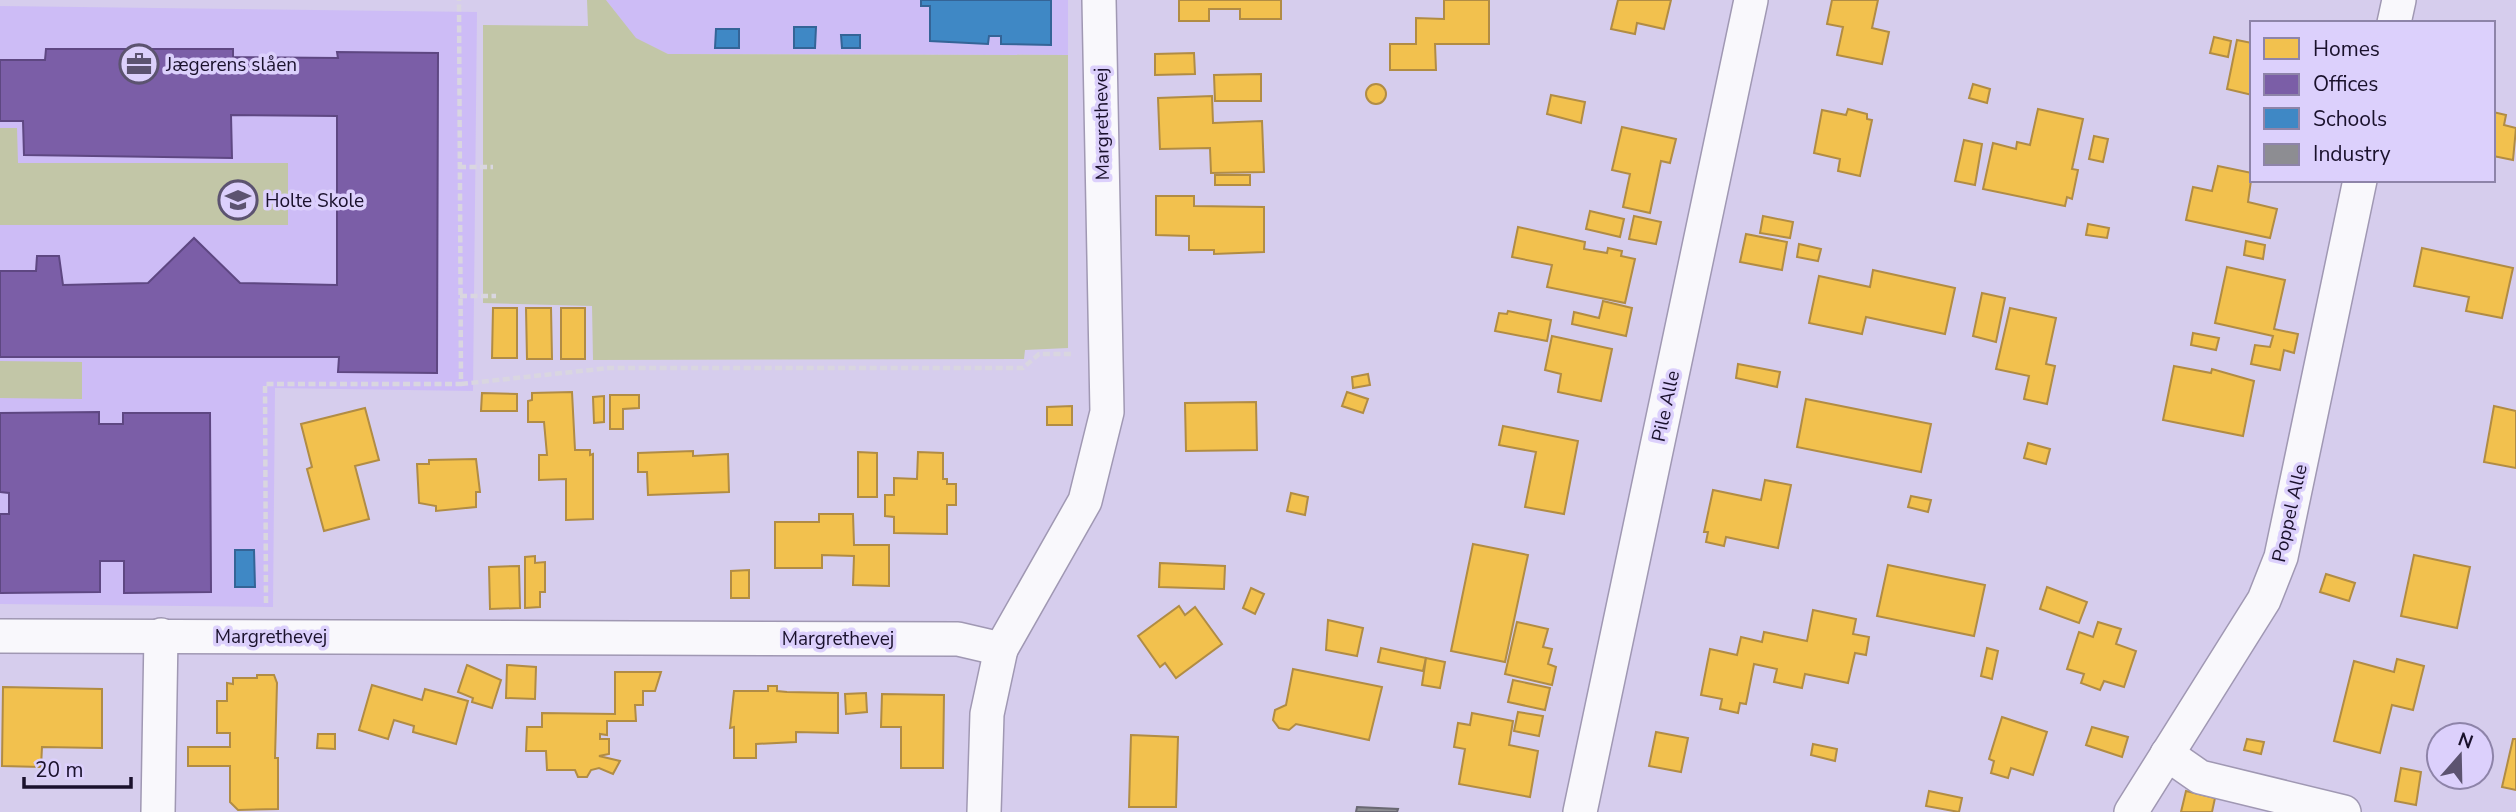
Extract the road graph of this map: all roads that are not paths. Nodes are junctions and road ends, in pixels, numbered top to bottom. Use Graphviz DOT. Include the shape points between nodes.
graph roads {
  1 [pos="1099,0"];
  2 [pos="1751,0"];
  3 [pos="2399,0"];
  4 [pos="2394,21"];
  5 [pos="2361,182"];
  6 [pos="161,635"];
  7 [pos="0,636"];
  8 [pos="1001,649"];
  9 [pos="2167,754"];
  10 [pos="158,812"];
  11 [pos="984,812"];
  12 [pos="1580,812"];
  13 [pos="2131,812"];
  14 [pos="2344,812"];
  1 -- 8 [label="street, Margrethevej" via="1107,412 1085,501"];
  2 -- 12 [label="street, Pile Alle"];
  3 -- 4 [label="street"];
  5 -- 9 [label="street, Poppel Alle" via="2281,557 2264,600"];
  6 -- 7 [label="street, Margrethevej"];
  6 -- 8 [label="street, Margrethevej" via="958,639"];
  6 -- 10 [label="street"];
  8 -- 11 [label="street" via="987,713"];
  9 -- 13 [label="street, Poppel Alle"];
  9 -- 14 [label="street" via="2200,777"];
}
